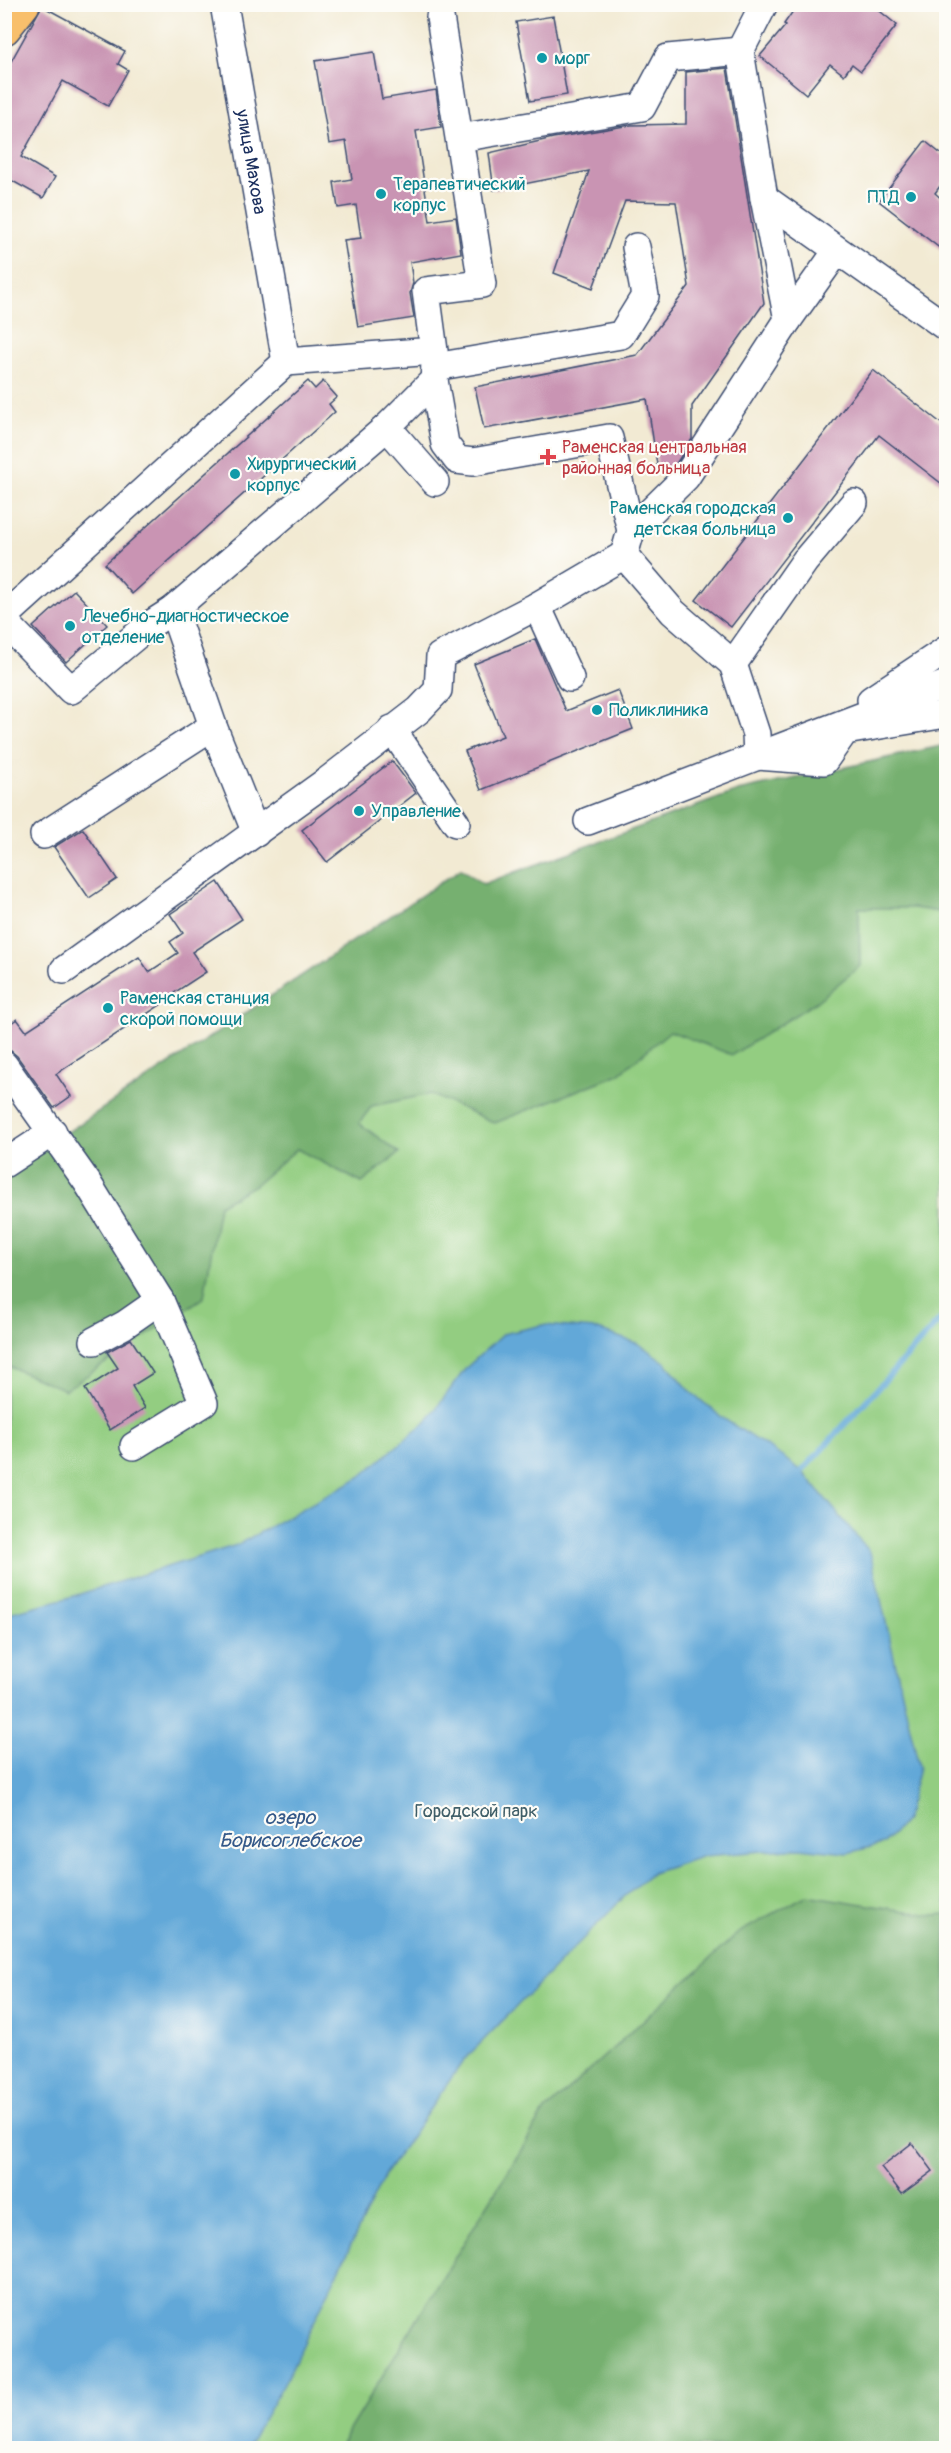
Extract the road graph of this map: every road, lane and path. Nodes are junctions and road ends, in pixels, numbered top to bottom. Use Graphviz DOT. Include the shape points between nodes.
graph roads {
  1 [pos="23,4"];
  2 [pos="224,4"];
  3 [pos="764,4"];
  4 [pos="440,17"];
  5 [pos="4,28"];
  6 [pos="740,51"];
  7 [pos="460,138"];
  8 [pos="764,198"];
  9 [pos="636,247"];
  10 [pos="837,251"];
  11 [pos="788,320"];
  12 [pos="946,327"];
  13 [pos="286,362"];
  14 [pos="434,366"];
  15 [pos="387,427"];
  16 [pos="435,482"];
  17 [pos="854,503"];
  18 [pos="628,543"];
  19 [pos="537,606"];
  20 [pos="173,610"];
  21 [pos="4,619"];
  22 [pos="946,650"];
  23 [pos="733,664"];
  24 [pos="570,678"];
  25 [pos="946,684"];
  26 [pos="946,714"];
  27 [pos="213,726"];
  28 [pos="830,727"];
  29 [pos="392,729"];
  30 [pos="757,756"];
  31 [pos="588,821"];
  32 [pos="456,823"];
  33 [pos="256,833"];
  34 [pos="44,835"];
  35 [pos="64,970"];
  36 [pos="4,1065"];
  37 [pos="53,1132"];
  38 [pos="4,1164"];
  39 [pos="160,1300"];
  40 [pos="94,1341"];
  41 [pos="134,1446"];
  1 -- 5 [label="main road"];
  2 -- 13 [label="street, улица Махова"];
  3 -- 6 [label="street"];
  4 -- 7 [label="street"];
  6 -- 7 [label="street" via="668,58 642,107"];
  6 -- 8 [label="street"];
  7 -- 14 [label="street" via="482,284 426,291"];
  8 -- 10 [label="street"];
  8 -- 11 [label="street"];
  9 -- 14 [label="street" via="645,296 621,335"];
  10 -- 11 [label="street"];
  10 -- 12 [label="street"];
  11 -- 18 [label="street" via="686,477"];
  13 -- 14 [label="street"];
  13 -- 21 [label="street"];
  14 -- 15 [label="street"];
  14 -- 18 [label="street" via="445,444 457,460 473,462 609,438"];
  15 -- 16 [label="street"];
  15 -- 20 [label="street"];
  17 -- 23 [label="street" via="805,561"];
  18 -- 19 [label="street"];
  18 -- 23 [label="street" via="673,612"];
  19 -- 24 [label="street"];
  19 -- 29 [label="street" via="440,656 438,690"];
  20 -- 21 [label="street" via="71,690"];
  20 -- 27 [label="street"];
  22 -- 28 [label="street"];
  23 -- 30 [label="street" via="756,734"];
  25 -- 28 [label="street"];
  26 -- 30 [label="street" via="845,731 824,761"];
  27 -- 33 [label="street"];
  27 -- 34 [label="street"];
  28 -- 30 [label="street"];
  29 -- 32 [label="street"];
  29 -- 33 [label="street"];
  30 -- 31 [label="street"];
  33 -- 35 [label="street"];
  36 -- 37 [label="street"];
  37 -- 38 [label="street"];
  37 -- 39 [label="street"];
  39 -- 40 [label="street"];
  39 -- 41 [label="street" via="204,1404"];
}
